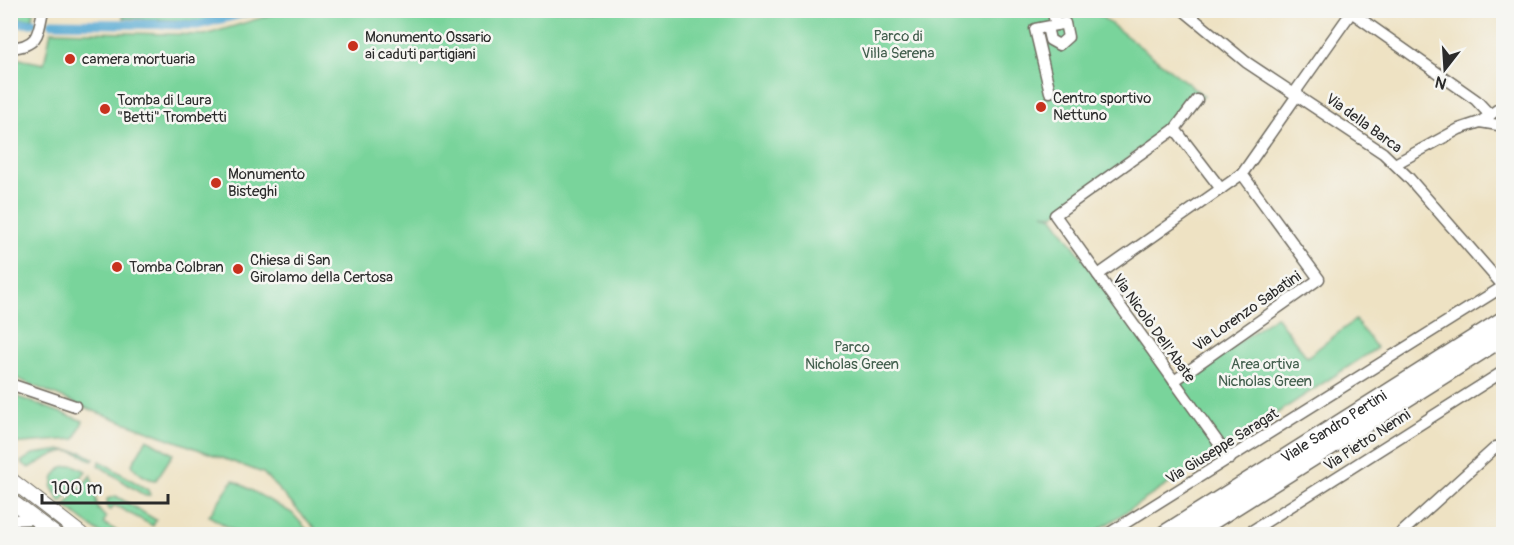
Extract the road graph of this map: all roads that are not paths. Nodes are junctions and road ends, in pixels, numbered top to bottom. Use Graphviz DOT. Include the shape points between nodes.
graph roads {
  1 [pos="1052,10"];
  2 [pos="1497,10"];
  3 [pos="1352,11"];
  4 [pos="1189,12"];
  5 [pos="42,13"];
  6 [pos="1503,16"];
  7 [pos="10,48"];
  8 [pos="1050,92"];
  9 [pos="1296,93"];
  10 [pos="1197,100"];
  11 [pos="1498,119"];
  12 [pos="1174,129"];
  13 [pos="1395,164"];
  14 [pos="1242,174"];
  15 [pos="1221,189"];
  16 [pos="1098,275"];
  17 [pos="1503,286"];
  18 [pos="1503,319"];
  19 [pos="1503,337"];
  20 [pos="1503,371"];
  21 [pos="1174,381"];
  22 [pos="10,384"];
  23 [pos="75,406"];
  24 [pos="1503,452"];
  25 [pos="1230,459"];
  26 [pos="12,484"];
  27 [pos="10,500"];
  28 [pos="10,519"];
  29 [pos="36,520"];
  30 [pos="55,534"];
  31 [pos="81,534"];
  32 [pos="1108,534"];
  33 [pos="1164,534"];
  34 [pos="1192,534"];
  35 [pos="1247,534"];
  36 [pos="1400,534"];
  1 -- 8 [label="street" via="1052,26 1035,29"];
  2 -- 6 [label="street"];
  3 -- 9 [label="street"];
  3 -- 11 [label="street"];
  4 -- 9 [label="street, Via della Barca" via="1246,62"];
  5 -- 7 [label="street" via="35,39 28,46"];
  9 -- 13 [label="street, Via della Barca"];
  9 -- 14 [label="street"];
  10 -- 12 [label="street"];
  11 -- 13 [label="street" via="1459,129"];
  12 -- 15 [label="street"];
  12 -- 16 [label="street, Via Nicolò Dell'Abate" via="1055,215"];
  13 -- 17 [label="street, Via della Barca"];
  14 -- 15 [label="street"];
  14 -- 21 [label="street, Via Lorenzo Sabatini" via="1319,279"];
  15 -- 16 [label="street"];
  16 -- 21 [label="street, Via Nicolò Dell'Abate"];
  17 -- 25 [label="street, Via Giuseppe Saragat"];
  18 -- 33 [label="highway, Viale Sandro Pertini"];
  19 -- 34 [label="highway, Viale Sandro Pertini"];
  20 -- 35 [label="street, Via Pietro Nenni"];
  21 -- 25 [label="street, Via Nicolò Dell'Abate"];
  22 -- 23 [label="street"];
  24 -- 36 [label="street" via="1496,447"];
  25 -- 32 [label="street, Via Giuseppe Saragat"];
  26 -- 31 [label="main road"];
  27 -- 29 [label="main road"];
  28 -- 29 [label="street"];
  29 -- 30 [label="main road"];
}
